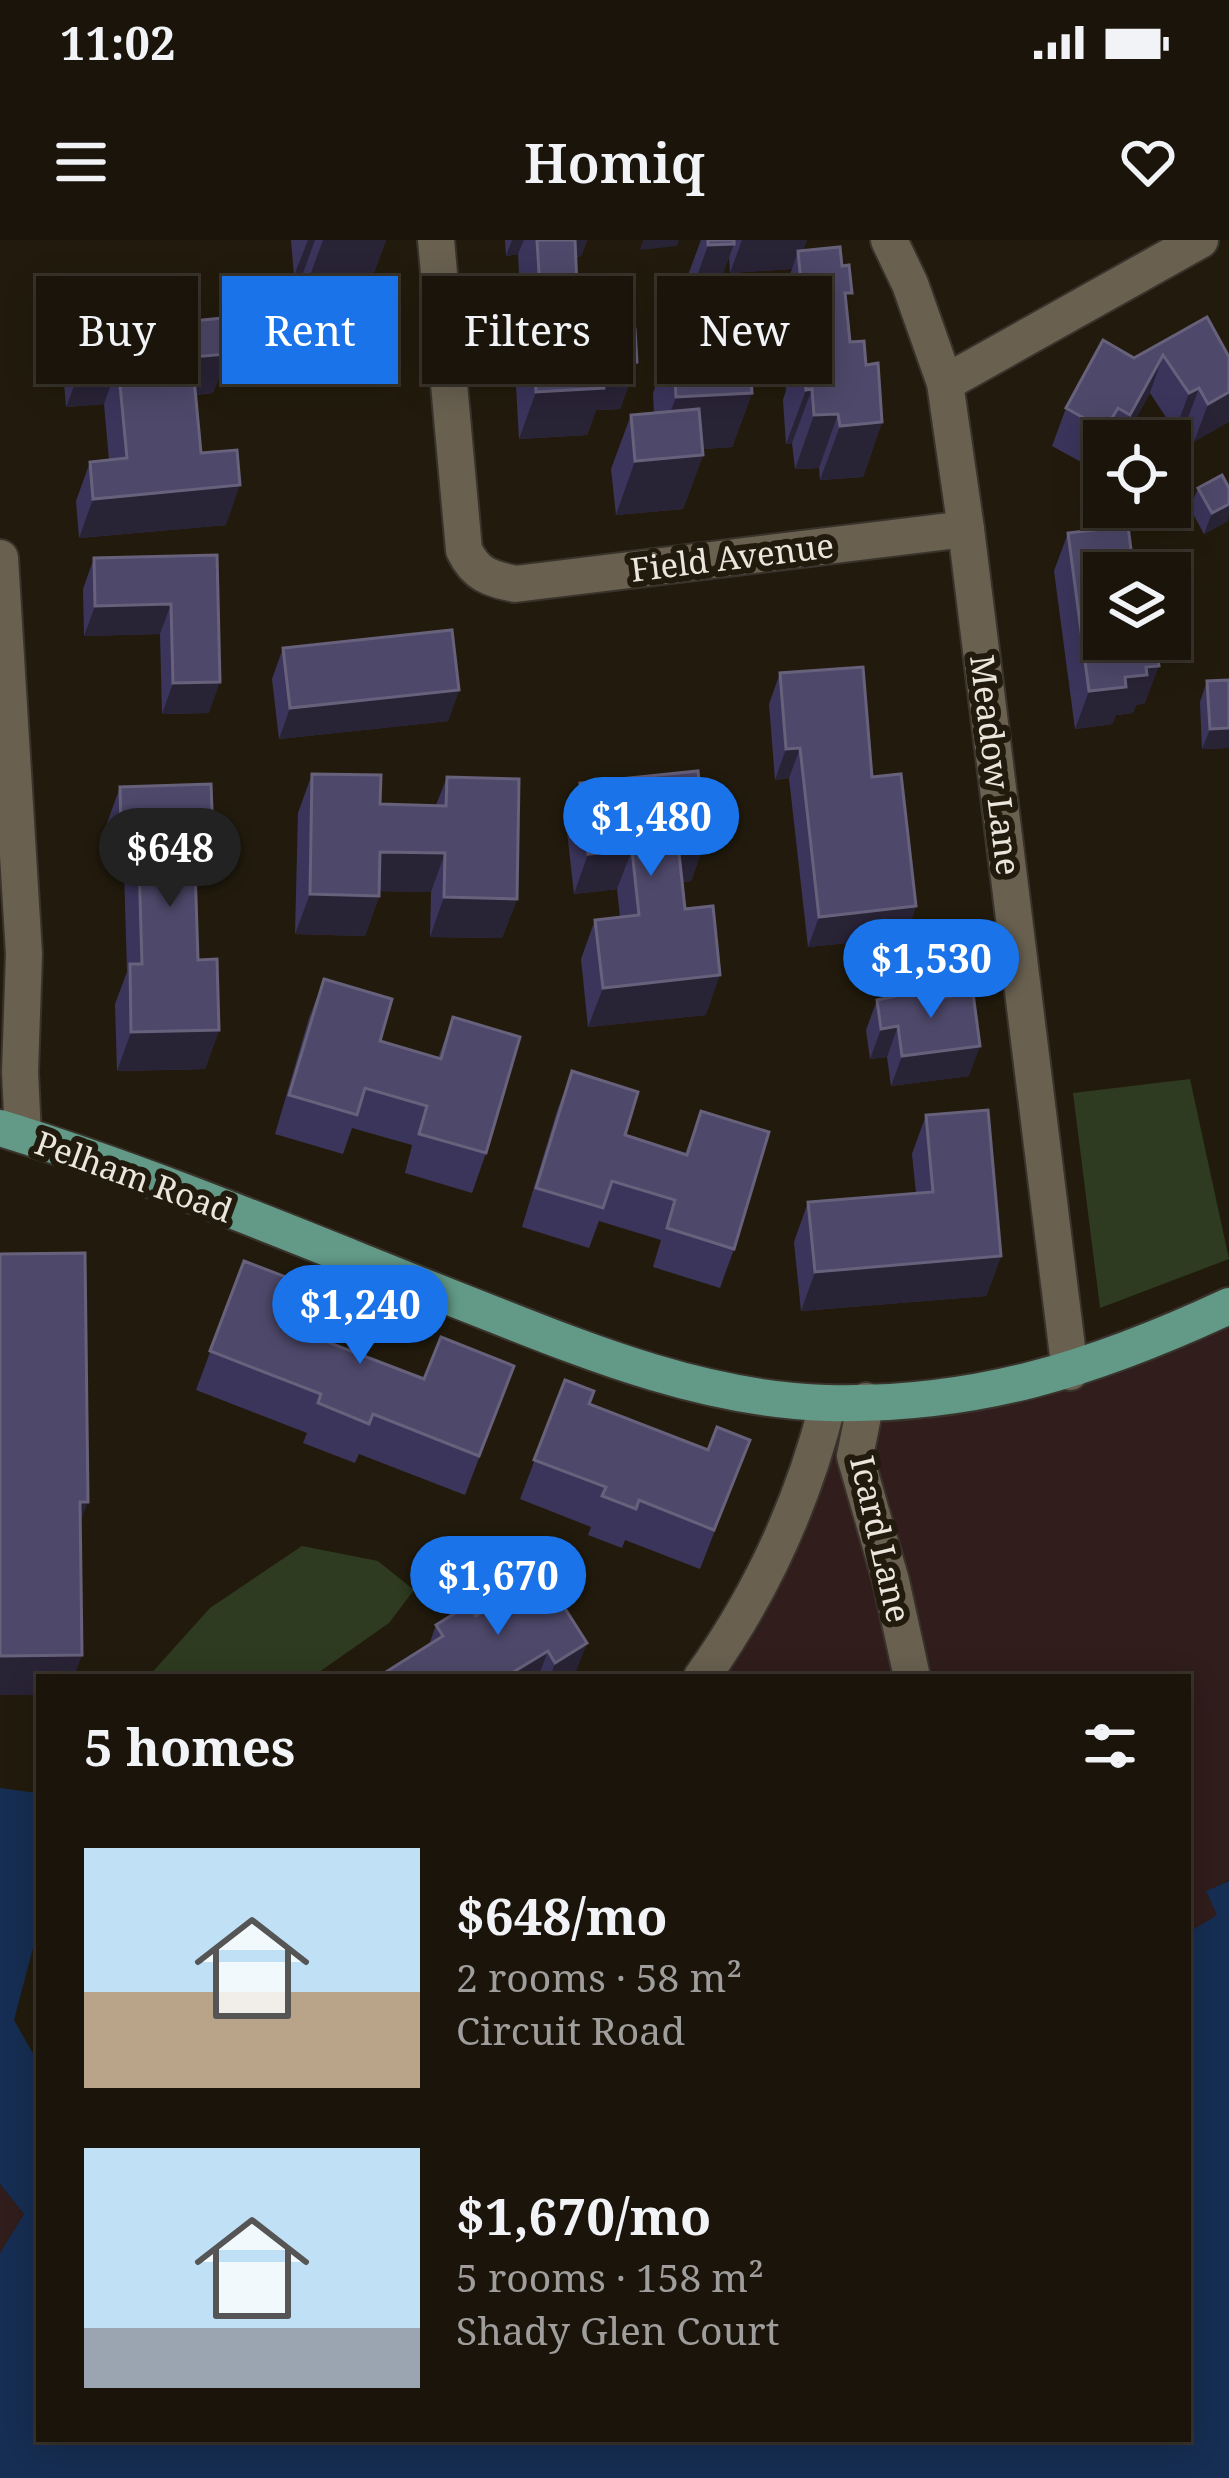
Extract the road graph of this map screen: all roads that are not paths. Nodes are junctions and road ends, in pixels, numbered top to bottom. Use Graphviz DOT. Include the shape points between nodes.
graph roads {
  1 [pos="436,240"];
  2 [pos="889,240"];
  3 [pos="1200,240"];
  4 [pos="945,383"];
  5 [pos="966,529"];
  6 [pos="0,558"];
  7 [pos="12,1132"];
  8 [pos="1229,1306"];
  9 [pos="1070,1372"];
  10 [pos="866,1401"];
  11 [pos="828,1403"];
  12 [pos="704,1674"];
  13 [pos="911,1674"];
  1 -- 5 [label="street, Field Avenue" via="464,550 473,567 515,584"];
  2 -- 4 [label="street, Meadow Lane"];
  3 -- 4 [label="street"];
  4 -- 5 [label="street, Meadow Lane"];
  5 -- 9 [label="street, Meadow Lane"];
  6 -- 7 [label="street" via="24,954"];
  7 -- 11 [label="main road, Pelham Road" via="668,1378"];
  8 -- 9 [label="main road, Pelham Road"];
  9 -- 10 [label="main road, Pelham Road" via="979,1393"];
  10 -- 11 [label="main road, Pelham Road"];
  10 -- 13 [label="street, Icard Lane" via="855,1456"];
  11 -- 12 [label="street" via="771,1567"];
}
